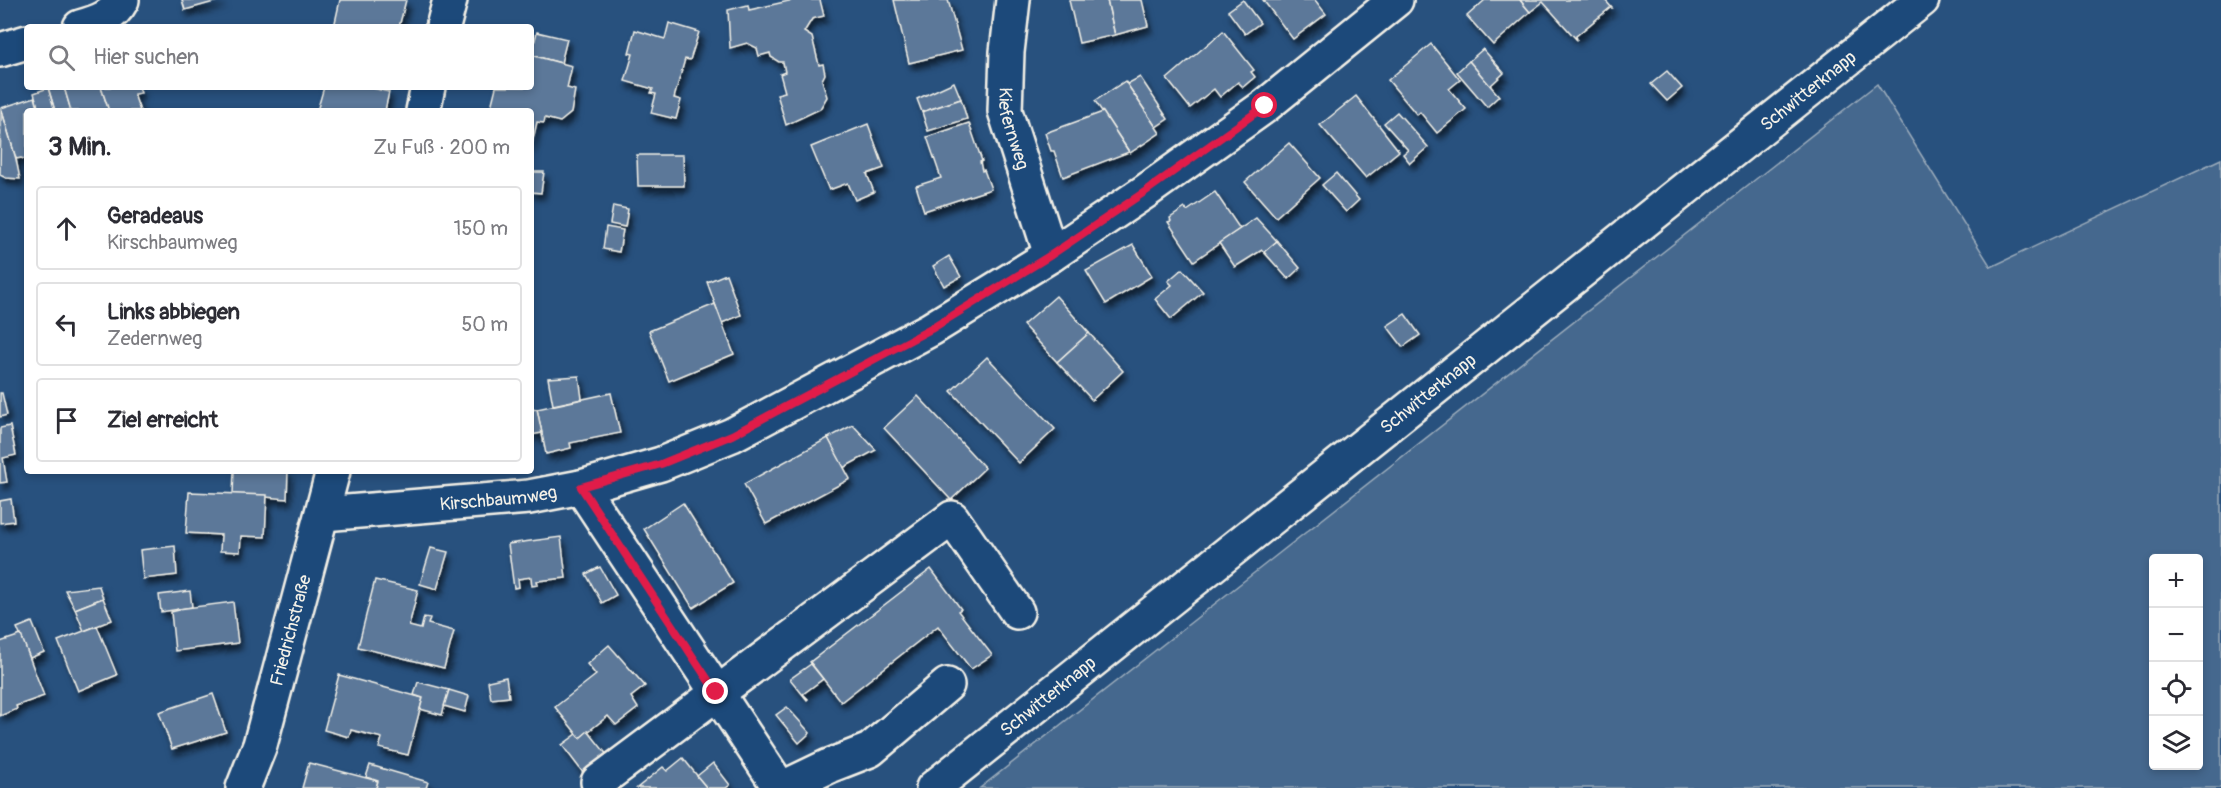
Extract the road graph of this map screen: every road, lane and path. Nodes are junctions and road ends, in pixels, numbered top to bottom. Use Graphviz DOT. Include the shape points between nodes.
graph roads {
  1 [pos="122,0"];
  2 [pos="450,0"];
  3 [pos="1013,0"];
  4 [pos="1396,0"];
  5 [pos="1922,0"];
  6 [pos="91,24"];
  7 [pos="444,24"];
  8 [pos="24,43"];
  9 [pos="0,50"];
  10 [pos="428,90"];
  11 [pos="424,108"];
  12 [pos="1051,255"];
  13 [pos="332,474"];
  14 [pos="581,487"];
  15 [pos="323,514"];
  16 [pos="1017,612"];
  17 [pos="947,685"];
  18 [pos="716,692"];
  19 [pos="598,782"];
  20 [pos="243,788"];
  21 [pos="781,788"];
  22 [pos="933,788"];
  1 -- 6 [label="street" via="116,11"];
  2 -- 7 [label="street"];
  3 -- 12 [label="street, Kiefernweg" via="1005,111"];
  4 -- 12 [label="street, Kirschbaumweg" via="1265,106"];
  5 -- 22 [label="street, Schwitterknapp"];
  8 -- 9 [label="street"];
  10 -- 11 [label="street"];
  12 -- 14 [label="street, Kirschbaumweg" via="931,329 732,435 661,464"];
  13 -- 15 [label="street, Friedrichstraße"];
  14 -- 15 [label="street, Kirschbaumweg" via="529,497"];
  14 -- 18 [label="street"];
  15 -- 20 [label="street, Friedrichstraße" via="260,745"];
  16 -- 18 [label="street" via="952,518"];
  17 -- 21 [label="street" via="870,750"];
  18 -- 19 [label="street"];
  18 -- 21 [label="street"];
}
